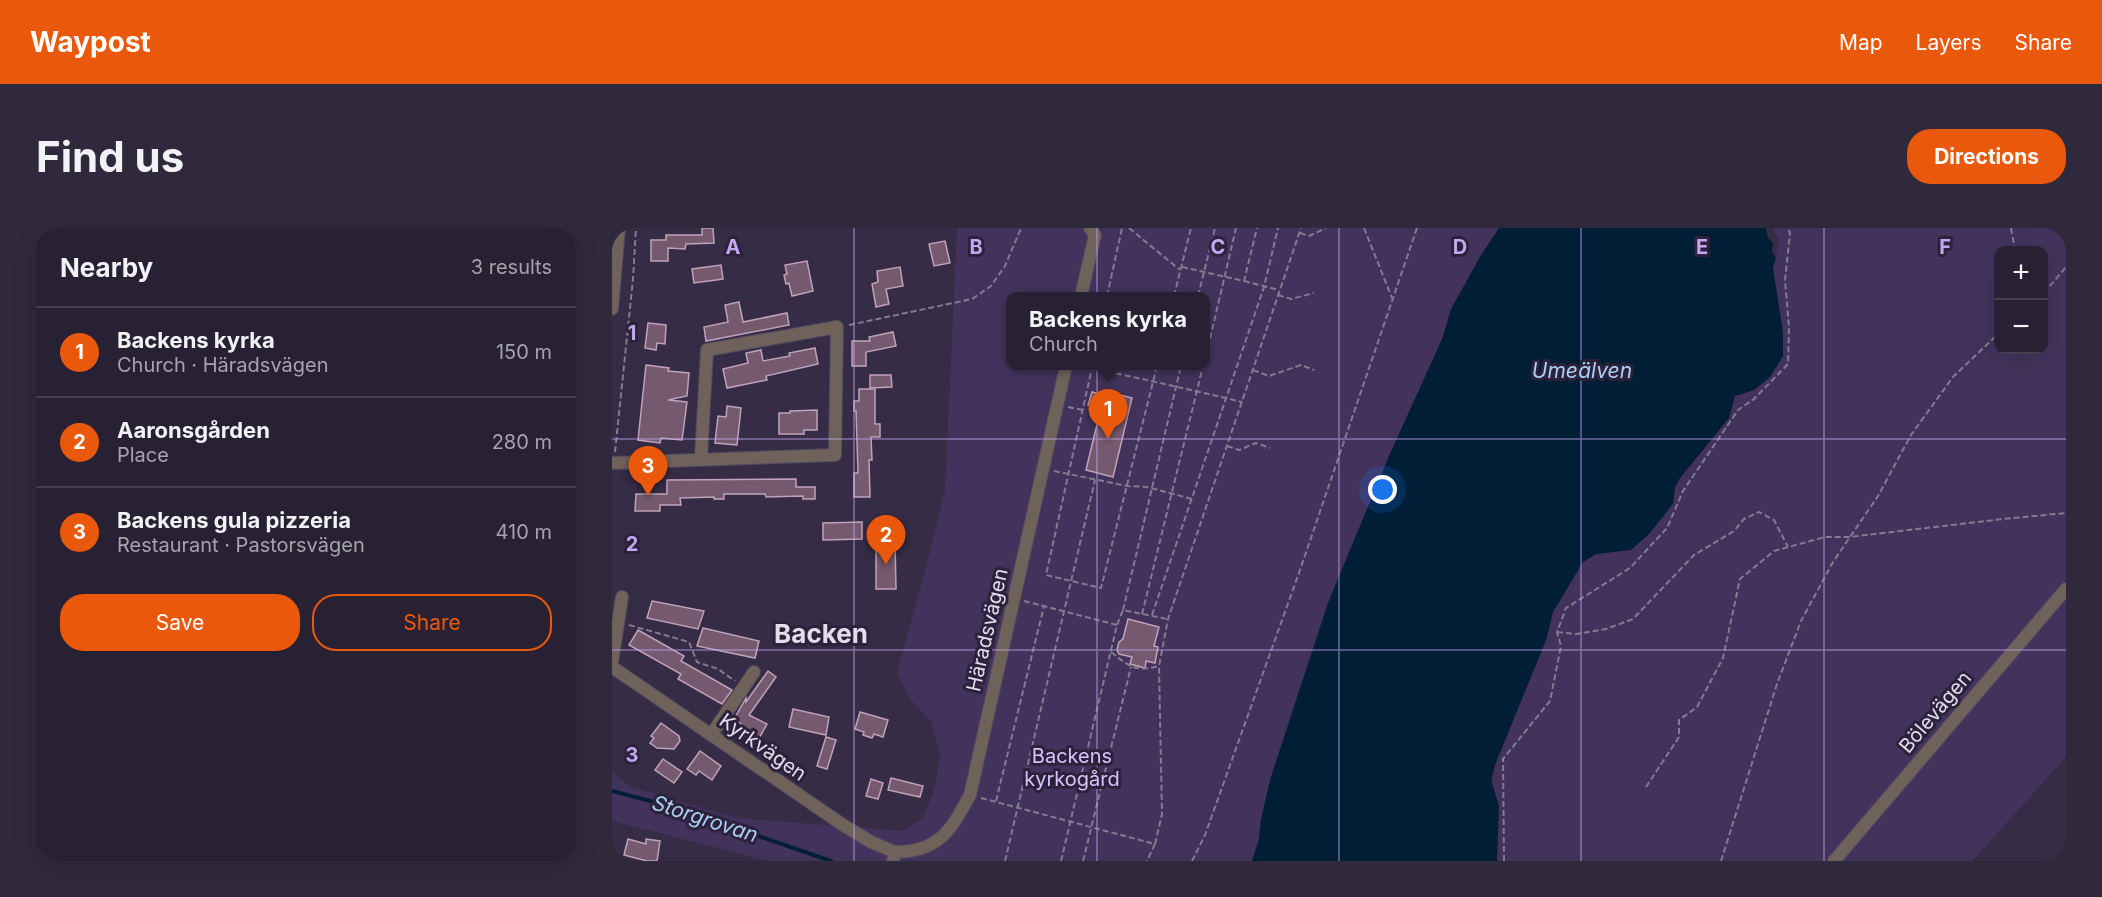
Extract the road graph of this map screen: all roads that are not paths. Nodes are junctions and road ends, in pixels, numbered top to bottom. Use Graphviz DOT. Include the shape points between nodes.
graph roads {
  1 [pos="620,228"];
  2 [pos="1092,232"];
  3 [pos="1082,292"];
  4 [pos="612,309"];
  5 [pos="1065,370"];
  6 [pos="701,458"];
  7 [pos="613,463"];
  8 [pos="2066,588"];
  9 [pos="622,597"];
  10 [pos="612,662"];
  11 [pos="612,667"];
  12 [pos="754,672"];
  13 [pos="711,735"];
  14 [pos="894,857"];
  15 [pos="1834,861"];
  1 -- 4 [label="street"];
  2 -- 3 [label="street"];
  5 -- 14 [label="street, Häradsvägen" via="970,795 953,826 938,841"];
  6 -- 6 [label="street" via="835,455 837,327 707,350"];
  6 -- 7 [label="street"];
  8 -- 15 [label="street, Bölevägen"];
  9 -- 10 [label="street"];
  11 -- 13 [label="street, Kyrkvägen"];
  12 -- 13 [label="street"];
  13 -- 14 [label="street, Kyrkvägen"];
}
